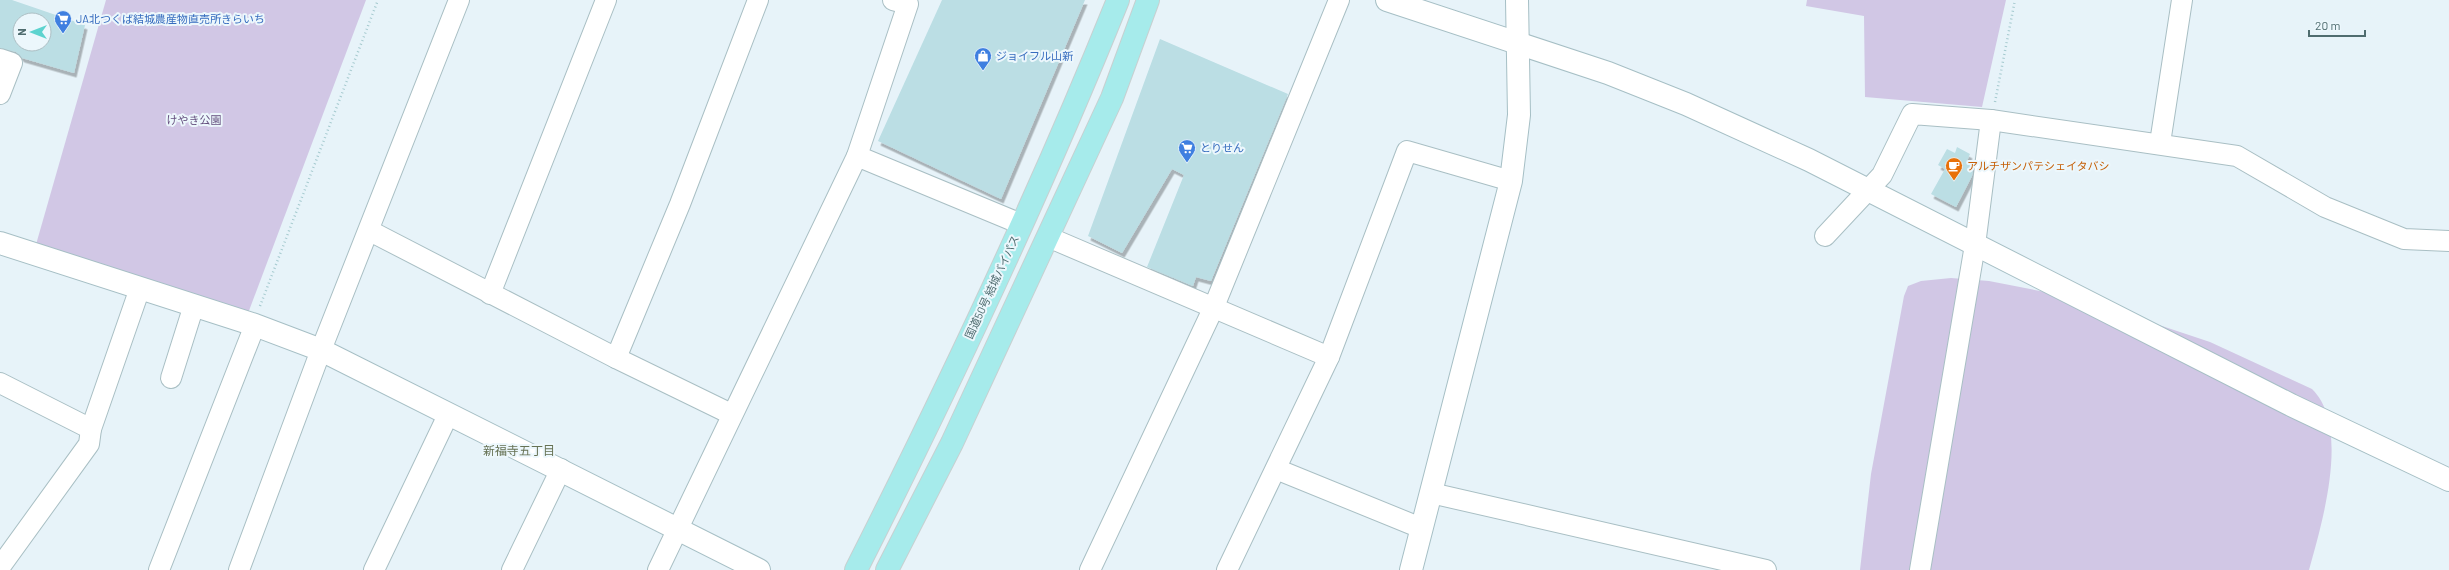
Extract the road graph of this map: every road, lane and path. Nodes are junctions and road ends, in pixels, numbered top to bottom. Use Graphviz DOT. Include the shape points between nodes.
graph roads {
  1 [pos="378,0"];
  2 [pos="459,0"];
  3 [pos="606,0"];
  4 [pos="758,0"];
  5 [pos="893,0"];
  6 [pos="1118,0"];
  7 [pos="1148,0"];
  8 [pos="1339,0"];
  9 [pos="1387,0"];
  10 [pos="1517,0"];
  11 [pos="2015,0"];
  12 [pos="2182,0"];
  13 [pos="1516,44"];
  14 [pos="0,59"];
  15 [pos="0,94"];
  16 [pos="1991,120"];
  17 [pos="2160,143"];
  18 [pos="857,156"];
  19 [pos="1511,181"];
  20 [pos="1867,190"];
  21 [pos="1021,224"];
  22 [pos="370,231"];
  23 [pos="1825,236"];
  24 [pos="1048,237"];
  25 [pos="2449,241"];
  26 [pos="0,243"];
  27 [pos="1974,245"];
  28 [pos="140,288"];
  29 [pos="490,294"];
  30 [pos="194,305"];
  31 [pos="1213,309"];
  32 [pos="256,319"];
  33 [pos="321,350"];
  34 [pos="1329,357"];
  35 [pos="616,358"];
  36 [pos="172,378"];
  37 [pos="0,383"];
  38 [pos="731,414"];
  39 [pos="448,415"];
  40 [pos="91,429"];
  41 [pos="561,469"];
  42 [pos="1276,469"];
  43 [pos="2449,480"];
  44 [pos="1431,493"];
  45 [pos="679,528"];
  46 [pos="1421,528"];
  47 [pos="0,567"];
  48 [pos="159,570"];
  49 [pos="239,570"];
  50 [pos="374,570"];
  51 [pos="512,570"];
  52 [pos="658,570"];
  53 [pos="759,570"];
  54 [pos="856,570"];
  55 [pos="887,570"];
  56 [pos="1090,570"];
  57 [pos="1227,570"];
  58 [pos="1411,570"];
  59 [pos="1766,570"];
  60 [pos="1920,570"];
  1 -- 32 [label="path"];
  2 -- 22 [label="street"];
  3 -- 29 [label="street"];
  4 -- 35 [label="street" via="680,204"];
  5 -- 18 [label="street" via="908,4"];
  6 -- 21 [label="highway, 国道50号 結城バイパス" via="1085,82"];
  7 -- 24 [label="highway" via="1112,98"];
  8 -- 31 [label="street"];
  9 -- 13 [label="street"];
  10 -- 13 [label="street"];
  11 -- 16 [label="path"];
  12 -- 17 [label="street"];
  13 -- 19 [label="street" via="1519,115"];
  13 -- 20 [label="street" via="1608,73 1686,104 1809,160"];
  14 -- 15 [label="street" via="12,63"];
  16 -- 17 [label="street"];
  16 -- 20 [label="street" via="1912,114 1882,175"];
  16 -- 27 [label="street"];
  17 -- 25 [label="street" via="2237,156 2325,207 2404,239"];
  18 -- 21 [label="street"];
  18 -- 38 [label="street"];
  19 -- 34 [label="street" via="1407,151"];
  19 -- 44 [label="street"];
  20 -- 23 [label="street"];
  20 -- 27 [label="street"];
  21 -- 54 [label="highway, 国道50号 結城バイパス"];
  22 -- 29 [label="street"];
  22 -- 33 [label="street"];
  24 -- 31 [label="street"];
  24 -- 55 [label="highway" via="952,443"];
  26 -- 28 [label="street"];
  27 -- 43 [label="street" via="2291,405"];
  27 -- 60 [label="street"];
  28 -- 30 [label="street"];
  28 -- 40 [label="street"];
  29 -- 35 [label="street"];
  30 -- 32 [label="street"];
  30 -- 36 [label="street"];
  31 -- 34 [label="street"];
  31 -- 56 [label="street"];
  32 -- 33 [label="street"];
  32 -- 48 [label="street"];
  33 -- 39 [label="street"];
  33 -- 49 [label="street"];
  34 -- 42 [label="street"];
  35 -- 38 [label="street"];
  37 -- 40 [label="street"];
  38 -- 45 [label="street"];
  39 -- 41 [label="street"];
  39 -- 50 [label="street"];
  40 -- 47 [label="street" via="89,444"];
  41 -- 45 [label="street"];
  41 -- 51 [label="street"];
  42 -- 46 [label="street"];
  42 -- 57 [label="street"];
  44 -- 46 [label="street"];
  44 -- 59 [label="street"];
  45 -- 52 [label="street"];
  45 -- 53 [label="street"];
  46 -- 58 [label="street"];
}
